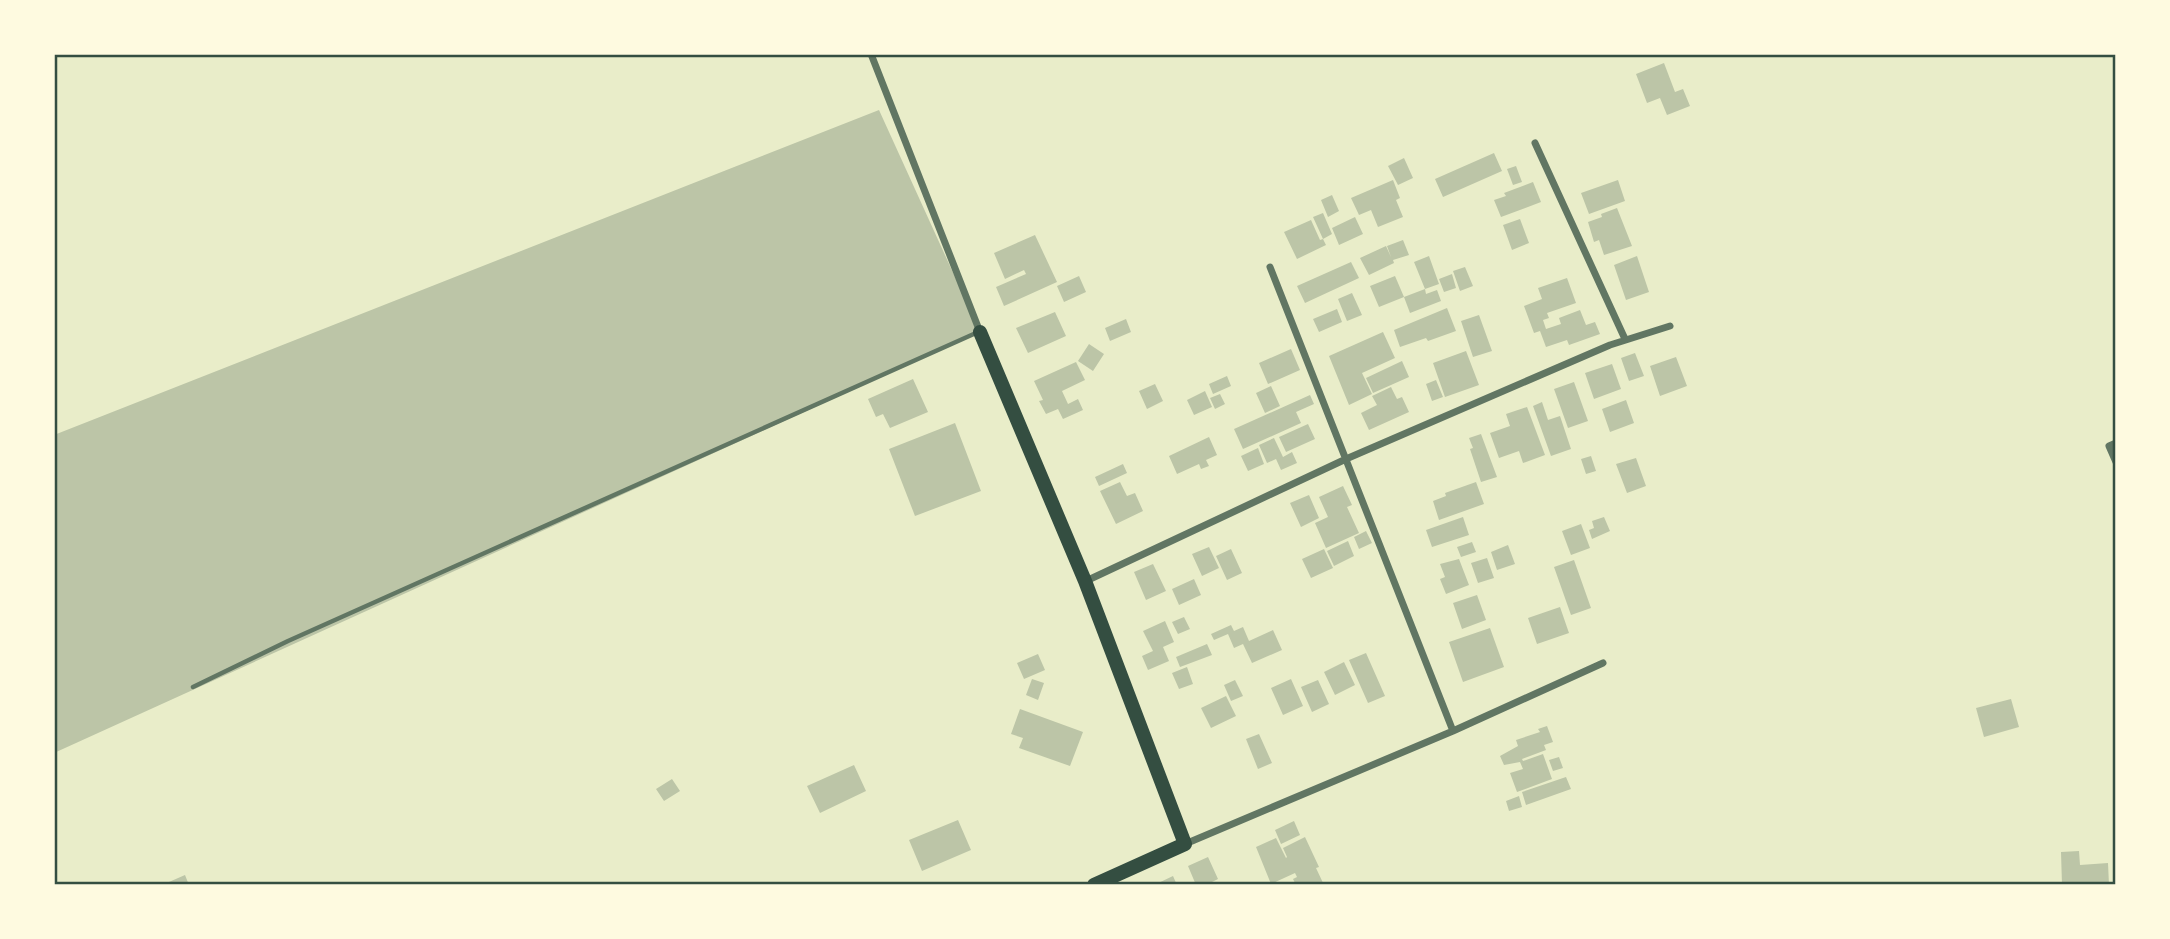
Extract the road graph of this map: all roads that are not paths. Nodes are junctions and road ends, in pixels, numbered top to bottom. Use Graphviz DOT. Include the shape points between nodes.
graph roads {
  1 [pos="871,54"];
  2 [pos="1535,143"];
  3 [pos="1270,267"];
  4 [pos="1670,326"];
  5 [pos="981,331"];
  6 [pos="1625,339"];
  7 [pos="2112,444"];
  8 [pos="1346,459"];
  9 [pos="2116,462"];
  10 [pos="1085,581"];
  11 [pos="1602,663"];
  12 [pos="193,687"];
  13 [pos="1453,731"];
  14 [pos="1185,844"];
  15 [pos="1094,885"];
  1 -- 5 [label="street"];
  2 -- 6 [label="street"];
  3 -- 8 [label="street"];
  4 -- 6 [label="street"];
  5 -- 10 [label="main road"];
  5 -- 12 [label="lane"];
  6 -- 8 [label="street"];
  7 -- 9 [label="street"];
  8 -- 10 [label="street"];
  8 -- 13 [label="street"];
  10 -- 14 [label="main road"];
  11 -- 13 [label="street"];
  13 -- 14 [label="street"];
  14 -- 15 [label="main road"];
}
